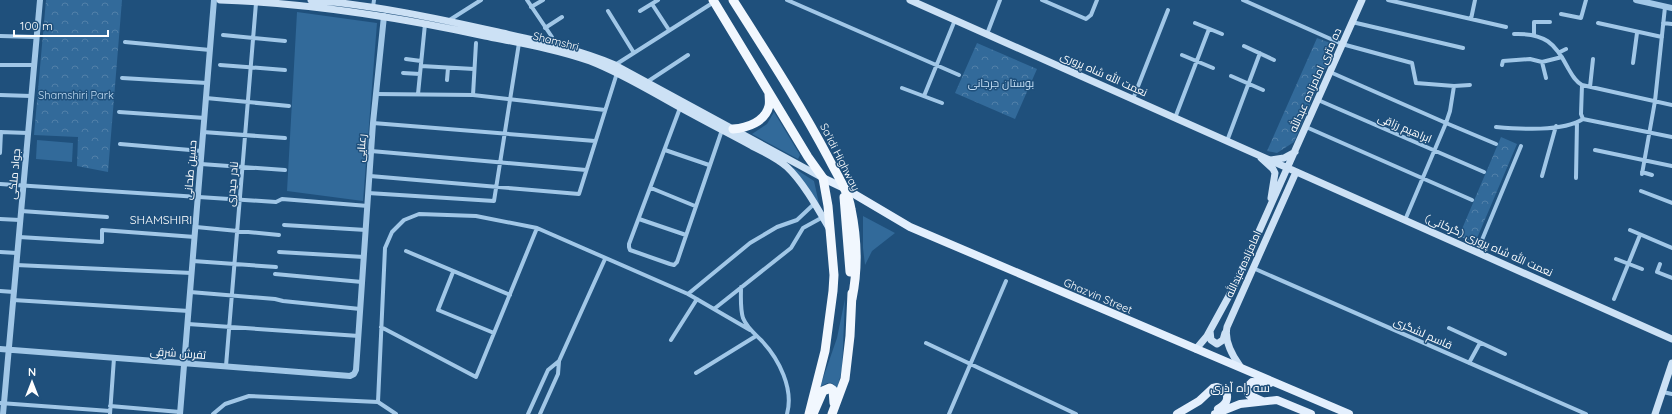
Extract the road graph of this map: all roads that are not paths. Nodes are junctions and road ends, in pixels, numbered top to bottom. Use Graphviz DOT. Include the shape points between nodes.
graph roads {
  1 [pos="40,0"];
  2 [pos="214,0"];
  3 [pos="220,0"];
  4 [pos="225,0"];
  5 [pos="311,0"];
  6 [pos="481,0"];
  7 [pos="527,0"];
  8 [pos="543,0"];
  9 [pos="658,0"];
  10 [pos="733,0"];
  11 [pos="787,0"];
  12 [pos="910,0"];
  13 [pos="1000,0"];
  14 [pos="1042,0"];
  15 [pos="1097,0"];
  16 [pos="1242,0"];
  17 [pos="1362,0"];
  18 [pos="1388,0"];
  19 [pos="1475,0"];
  20 [pos="1586,0"];
  21 [pos="1636,0"];
  22 [pos="256,1"];
  23 [pos="338,1"];
  24 [pos="714,1"];
  25 [pos="1655,2"];
  26 [pos="293,3"];
  27 [pos="652,4"];
  28 [pos="373,7"];
  29 [pos="531,7"];
  30 [pos="1669,8"];
  31 [pos="338,10"];
  32 [pos="1168,10"];
  33 [pos="608,11"];
  34 [pos="640,11"];
  35 [pos="384,13"];
  36 [pos="1561,14"];
  37 [pos="562,17"];
  38 [pos="1470,19"];
  39 [pos="425,20"];
  40 [pos="955,20"];
  41 [pos="1352,22"];
  42 [pos="1550,22"];
  43 [pos="1195,23"];
  44 [pos="1664,23"];
  45 [pos="447,24"];
  46 [pos="1598,24"];
  47 [pos="1672,24"];
  48 [pos="1506,27"];
  49 [pos="545,28"];
  50 [pos="1209,29"];
  51 [pos="669,30"];
  52 [pos="1637,33"];
  53 [pos="987,34"];
  54 [pos="1222,34"];
  55 [pos="1514,34"];
  56 [pos="1534,35"];
  57 [pos="0,36"];
  58 [pos="223,36"];
  59 [pos="36,37"];
  60 [pos="552,37"];
  61 [pos="1662,37"];
  62 [pos="252,38"];
  63 [pos="520,40"];
  64 [pos="285,41"];
  65 [pos="125,42"];
  66 [pos="476,43"];
  67 [pos="1342,44"];
  68 [pos="1244,46"];
  69 [pos="1463,48"];
  70 [pos="1566,49"];
  71 [pos="210,50"];
  72 [pos="634,53"];
  73 [pos="1260,53"];
  74 [pos="688,55"];
  75 [pos="1182,55"];
  76 [pos="1561,55"];
  77 [pos="406,59"];
  78 [pos="1274,60"];
  79 [pos="1593,60"];
  80 [pos="421,61"];
  81 [pos="1196,61"];
  82 [pos="1542,62"];
  83 [pos="1633,62"];
  84 [pos="0,65"];
  85 [pos="34,65"];
  86 [pos="220,65"];
  87 [pos="936,65"];
  88 [pos="1502,65"];
  89 [pos="421,66"];
  90 [pos="250,67"];
  91 [pos="448,68"];
  92 [pos="1212,68"];
  93 [pos="474,69"];
  94 [pos="616,69"];
  95 [pos="285,70"];
  96 [pos="1330,72"];
  97 [pos="403,73"];
  98 [pos="420,74"];
  99 [pos="959,75"];
  100 [pos="1231,76"];
  101 [pos="122,78"];
  102 [pos="1546,78"];
  103 [pos="447,80"];
  104 [pos="207,83"];
  105 [pos="645,84"];
  106 [pos="1249,84"];
  107 [pos="1470,85"];
  108 [pos="1582,85"];
  109 [pos="1454,86"];
  110 [pos="1590,87"];
  111 [pos="902,88"];
  112 [pos="1263,90"];
  113 [pos="770,93"];
  114 [pos="376,94"];
  115 [pos="418,94"];
  116 [pos="0,95"];
  117 [pos="473,95"];
  118 [pos="31,96"];
  119 [pos="924,96"];
  120 [pos="206,98"];
  121 [pos="510,99"];
  122 [pos="1133,99"];
  123 [pos="1318,100"];
  124 [pos="1654,101"];
  125 [pos="247,102"];
  126 [pos="942,103"];
  127 [pos="682,105"];
  128 [pos="1672,105"];
  129 [pos="289,106"];
  130 [pos="605,110"];
  131 [pos="120,112"];
  132 [pos="204,118"];
  133 [pos="1175,118"];
  134 [pos="1583,119"];
  135 [pos="1577,122"];
  136 [pos="373,123"];
  137 [pos="1446,123"];
  138 [pos="1556,126"];
  139 [pos="1306,127"];
  140 [pos="1496,127"];
  141 [pos="733,129"];
  142 [pos="722,130"];
  143 [pos="1,132"];
  144 [pos="203,132"];
  145 [pos="1649,132"];
  146 [pos="28,133"];
  147 [pos="504,134"];
  148 [pos="245,135"];
  149 [pos="1672,137"];
  150 [pos="285,138"];
  151 [pos="595,141"];
  152 [pos="1227,141"];
  153 [pos="120,144"];
  154 [pos="1496,144"];
  155 [pos="1521,146"];
  156 [pos="665,150"];
  157 [pos="1595,150"];
  158 [pos="202,151"];
  159 [pos="371,151"];
  160 [pos="1434,151"];
  161 [pos="1295,152"];
  162 [pos="0,153"];
  163 [pos="1258,155"];
  164 [pos="1269,160"];
  165 [pos="1644,160"];
  166 [pos="500,162"];
  167 [pos="201,164"];
  168 [pos="709,165"];
  169 [pos="1672,166"];
  170 [pos="242,167"];
  171 [pos="1288,168"];
  172 [pos="285,170"];
  173 [pos="586,170"];
  174 [pos="1296,172"];
  175 [pos="1484,172"];
  176 [pos="1652,175"];
  177 [pos="370,176"];
  178 [pos="1542,176"];
  179 [pos="823,178"];
  180 [pos="1576,178"];
  181 [pos="1422,179"];
  182 [pos="0,184"];
  183 [pos="23,185"];
  184 [pos="496,187"];
  185 [pos="651,188"];
  186 [pos="844,188"];
  187 [pos="1641,191"];
  188 [pos="368,193"];
  189 [pos="198,196"];
  190 [pos="240,199"];
  191 [pos="1472,200"];
  192 [pos="1672,203"];
  193 [pos="814,204"];
  194 [pos="368,206"];
  195 [pos="695,206"];
  196 [pos="1269,209"];
  197 [pos="21,211"];
  198 [pos="107,217"];
  199 [pos="823,217"];
  200 [pos="639,218"];
  201 [pos="0,219"];
  202 [pos="20,220"];
  203 [pos="1405,220"];
  204 [pos="284,225"];
  205 [pos="196,227"];
  206 [pos="537,228"];
  207 [pos="366,230"];
  208 [pos="830,230"];
  209 [pos="1630,230"];
  210 [pos="237,231"];
  211 [pos="279,235"];
  212 [pos="686,235"];
  213 [pos="1640,235"];
  214 [pos="195,237"];
  215 [pos="19,238"];
  216 [pos="1672,248"];
  217 [pos="406,251"];
  218 [pos="0,252"];
  219 [pos="279,252"];
  220 [pos="1477,252"];
  221 [pos="17,253"];
  222 [pos="364,257"];
  223 [pos="1616,258"];
  224 [pos="605,259"];
  225 [pos="193,261"];
  226 [pos="234,263"];
  227 [pos="16,264"];
  228 [pos="1628,264"];
  229 [pos="1660,264"];
  230 [pos="276,267"];
  231 [pos="1253,268"];
  232 [pos="1642,269"];
  233 [pos="453,272"];
  234 [pos="192,273"];
  235 [pos="275,274"];
  236 [pos="1672,278"];
  237 [pos="1006,281"];
  238 [pos="362,282"];
  239 [pos="741,287"];
  240 [pos="0,291"];
  241 [pos="14,292"];
  242 [pos="190,292"];
  243 [pos="232,294"];
  244 [pos="688,294"];
  245 [pos="510,295"];
  246 [pos="697,299"];
  247 [pos="1614,299"];
  248 [pos="13,300"];
  249 [pos="360,309"];
  250 [pos="714,309"];
  251 [pos="189,311"];
  252 [pos="188,324"];
  253 [pos="229,327"];
  254 [pos="381,327"];
  255 [pos="1449,328"];
  256 [pos="750,330"];
  257 [pos="1210,331"];
  258 [pos="1226,331"];
  259 [pos="494,333"];
  260 [pos="359,336"];
  261 [pos="756,336"];
  262 [pos="1672,339"];
  263 [pos="671,340"];
  264 [pos="1480,342"];
  265 [pos="926,344"];
  266 [pos="0,349"];
  267 [pos="1196,349"];
  268 [pos="9,350"];
  269 [pos="1505,354"];
  270 [pos="114,358"];
  271 [pos="559,360"];
  272 [pos="184,363"];
  273 [pos="1469,363"];
  274 [pos="1672,363"];
  275 [pos="971,364"];
  276 [pos="226,366"];
  277 [pos="1240,366"];
  278 [pos="696,373"];
  279 [pos="354,374"];
  280 [pos="1282,384"];
  281 [pos="1662,392"];
  282 [pos="1672,394"];
  283 [pos="1262,401"];
  284 [pos="378,402"];
  285 [pos="2,403"];
  286 [pos="110,410"];
  287 [pos="833,411"];
  288 [pos="1228,411"];
  289 [pos="1339,412"];
  290 [pos="180,413"];
  291 [pos="3,414"];
  292 [pos="213,414"];
  293 [pos="396,414"];
  294 [pos="528,414"];
  295 [pos="540,414"];
  296 [pos="787,414"];
  297 [pos="809,414"];
  298 [pos="813,414"];
  299 [pos="948,414"];
  300 [pos="1076,414"];
  301 [pos="1177,414"];
  302 [pos="1211,414"];
  303 [pos="1215,414"];
  304 [pos="1312,414"];
  305 [pos="1349,414"];
  306 [pos="1586,414"];
  307 [pos="1655,414"];
  1 -- 59 [label="street, جواد ملکی"];
  2 -- 71 [label="street, حسین طحانی"];
  3 -- 4 [label="main road"];
  4 -- 22 [label="main road"];
  5 -- 23 [label="main road"];
  6 -- 45 [label="street"];
  7 -- 29 [label="street"];
  8 -- 29 [label="street"];
  9 -- 27 [label="street"];
  10 -- 186 [label="highway, Sa'idi Highway" via="808,121"];
  11 -- 87 [label="street"];
  12 -- 40 [label="main road, نعمت الله شاه پروری"];
  13 -- 53 [label="street"];
  14 -- 15 [label="street" via="1083,18 1091,16"];
  16 -- 67 [label="street"];
  17 -- 41 [label="main road, ده متری امامزاده عبدالله"];
  18 -- 38 [label="street"];
  19 -- 38 [label="street"];
  20 -- 36 [label="street" via="1581,18"];
  21 -- 25 [label="street"];
  22 -- 26 [label="main road"];
  22 -- 62 [label="street, نادر حیدری"];
  23 -- 28 [label="main road"];
  23 -- 31 [label="main road"];
  24 -- 51 [label="street"];
  24 -- 113 [label="highway"];
  25 -- 30 [label="street"];
  26 -- 31 [label="main road"];
  27 -- 34 [label="street"];
  27 -- 51 [label="street"];
  28 -- 31 [label="main road"];
  28 -- 35 [label="main road, Shamshri"];
  29 -- 49 [label="street"];
  30 -- 44 [label="street"];
  32 -- 122 [label="street"];
  33 -- 72 [label="street"];
  35 -- 39 [label="main road, Shamshri"];
  35 -- 114 [label="street, رعنایی"];
  37 -- 49 [label="street"];
  38 -- 48 [label="street"];
  39 -- 45 [label="main road, Shamshri"];
  39 -- 80 [label="street"];
  40 -- 53 [label="main road, نعمت الله شاه پروری"];
  40 -- 87 [label="street"];
  41 -- 67 [label="main road, ده متری امامزاده عبدالله"];
  41 -- 69 [label="street"];
  42 -- 56 [label="street" via="1534,22"];
  43 -- 50 [label="street"];
  44 -- 47 [label="street"];
  44 -- 61 [label="street"];
  45 -- 63 [label="main road, Shamshri"];
  46 -- 52 [label="street"];
  49 -- 60 [label="street"];
  50 -- 54 [label="street"];
  50 -- 81 [label="street"];
  51 -- 72 [label="street"];
  52 -- 61 [label="street"];
  52 -- 83 [label="street"];
  53 -- 122 [label="main road, نعمت الله شاه پروری"];
  55 -- 56 [label="street"];
  56 -- 76 [label="street" via="1547,40"];
  57 -- 59 [label="street"];
  58 -- 62 [label="street"];
  59 -- 85 [label="street, جواد ملکی"];
  61 -- 124 [label="street"];
  62 -- 64 [label="street"];
  62 -- 90 [label="street, نادر حیدری"];
  63 -- 94 [label="main road, Shamshri"];
  63 -- 121 [label="street"];
  65 -- 71 [label="street"];
  66 -- 93 [label="street"];
  67 -- 96 [label="main road, ده متری امامزاده عبدالله"];
  67 -- 109 [label="street" via="1412,63 1416,83"];
  68 -- 73 [label="street"];
  70 -- 76 [label="street"];
  71 -- 104 [label="street, حسین طحانی"];
  72 -- 94 [label="street"];
  73 -- 78 [label="street"];
  73 -- 106 [label="street"];
  74 -- 105 [label="street"];
  75 -- 81 [label="street"];
  76 -- 82 [label="street"];
  76 -- 108 [label="street" via="1574,78"];
  77 -- 80 [label="street"];
  79 -- 110 [label="street"];
  80 -- 89 [label="street"];
  81 -- 92 [label="street"];
  81 -- 133 [label="street"];
  82 -- 88 [label="street" via="1530,59 1503,60"];
  82 -- 102 [label="street"];
  84 -- 85 [label="street"];
  85 -- 118 [label="street, جواد ملکی"];
  86 -- 90 [label="street"];
  87 -- 99 [label="street"];
  87 -- 119 [label="street"];
  89 -- 91 [label="street"];
  89 -- 98 [label="street"];
  90 -- 95 [label="street"];
  90 -- 125 [label="street, نادر حیدری"];
  91 -- 93 [label="street"];
  91 -- 103 [label="street"];
  93 -- 117 [label="street"];
  94 -- 105 [label="main road, Shamshri"];
  94 -- 130 [label="street"];
  96 -- 123 [label="main road, ده متری امامزاده عبدالله"];
  96 -- 137 [label="street"];
  97 -- 98 [label="street"];
  98 -- 115 [label="street"];
  100 -- 106 [label="street"];
  101 -- 104 [label="street"];
  104 -- 120 [label="street, حسین طحانی"];
  105 -- 127 [label="main road, Shamshri"];
  106 -- 112 [label="street"];
  106 -- 152 [label="street"];
  107 -- 109 [label="street"];
  108 -- 110 [label="street"];
  108 -- 134 [label="street"];
  109 -- 137 [label="street"];
  110 -- 124 [label="street"];
  111 -- 119 [label="street"];
  113 -- 141 [label="highway" via="769,107 761,119 745,128"];
  113 -- 179 [label="highway"];
  114 -- 115 [label="street"];
  114 -- 136 [label="street, رعنایی"];
  115 -- 117 [label="street"];
  116 -- 118 [label="street"];
  117 -- 121 [label="street"];
  118 -- 146 [label="street, جواد ملکی"];
  119 -- 126 [label="street"];
  120 -- 125 [label="street"];
  120 -- 132 [label="street, حسین طحانی"];
  121 -- 130 [label="street"];
  121 -- 147 [label="street"];
  122 -- 133 [label="main road, نعمت الله شاه پروری"];
  123 -- 139 [label="main road, ده متری امامزاده عبدالله"];
  123 -- 160 [label="street, ابراهیم رزاقی"];
  124 -- 128 [label="street"];
  124 -- 145 [label="street"];
  125 -- 129 [label="street"];
  125 -- 148 [label="street, نادر حیدری"];
  127 -- 141 [label="main road, Shamshri"];
  127 -- 142 [label="main road, Shamshri"];
  127 -- 156 [label="street"];
  130 -- 151 [label="street"];
  131 -- 132 [label="street"];
  132 -- 144 [label="street, حسین طحانی"];
  133 -- 152 [label="main road, نعمت الله شاه پروری"];
  134 -- 135 [label="street"];
  134 -- 145 [label="street"];
  135 -- 138 [label="street"];
  135 -- 180 [label="street"];
  136 -- 147 [label="street"];
  136 -- 159 [label="street, رعنایی"];
  137 -- 154 [label="street"];
  137 -- 160 [label="street"];
  138 -- 140 [label="street"];
  138 -- 178 [label="street"];
  139 -- 161 [label="main road, ده متری امامزاده عبدالله"];
  139 -- 181 [label="street"];
  141 -- 179 [label="main road, Shamshri"];
  142 -- 168 [label="street"];
  142 -- 193 [label="main road, Shamshri" via="785,166"];
  143 -- 146 [label="street"];
  143 -- 162 [label="street"];
  144 -- 148 [label="street"];
  144 -- 158 [label="street, حسین طحانی"];
  145 -- 149 [label="street"];
  145 -- 165 [label="street"];
  146 -- 183 [label="street, جواد ملکی"];
  147 -- 151 [label="street"];
  147 -- 166 [label="street"];
  148 -- 150 [label="street"];
  148 -- 170 [label="street, نادر حیدری"];
  151 -- 173 [label="street"];
  152 -- 163 [label="main road, نعمت الله شاه پروری"];
  153 -- 158 [label="street"];
  155 -- 220 [label="street"];
  156 -- 168 [label="street"];
  156 -- 185 [label="street"];
  157 -- 165 [label="street"];
  158 -- 167 [label="street, حسین طحانی"];
  159 -- 166 [label="street"];
  159 -- 177 [label="street, رعنایی"];
  160 -- 175 [label="street, ابراهیم رزاقی"];
  160 -- 181 [label="street"];
  161 -- 164 [label="main road" via="1284,158"];
  161 -- 171 [label="main road, ده متری امامزاده عبدالله"];
  163 -- 164 [label="main road, نعمت الله شاه پروری"];
  163 -- 196 [label="main road" via="1274,173"];
  164 -- 171 [label="main road, نعمت الله شاه پروری"];
  165 -- 169 [label="street"];
  165 -- 176 [label="street" via="1642,173"];
  166 -- 173 [label="street"];
  166 -- 184 [label="street"];
  167 -- 170 [label="street"];
  167 -- 189 [label="street, حسین طحانی"];
  168 -- 195 [label="street"];
  170 -- 172 [label="street"];
  170 -- 190 [label="street, نادر حیدری"];
  171 -- 174 [label="main road, نعمت الله شاه پروری"];
  171 -- 196 [label="main road, امامزاده عبدالله"];
  173 -- 184 [label="street" via="579,194"];
  174 -- 203 [label="main road, نعمت الله شاه پروری (گرکانی)"];
  174 -- 231 [label="main road, امامزاده عبدالله"];
  177 -- 184 [label="street"];
  177 -- 188 [label="street, رعنایی"];
  179 -- 186 [label="main road, Ghazvin Street"];
  179 -- 208 [label="highway"];
  181 -- 191 [label="street"];
  181 -- 203 [label="street"];
  182 -- 183 [label="street"];
  183 -- 189 [label="street"];
  183 -- 197 [label="street, جواد ملکی"];
  184 -- 188 [label="street" via="494,201"];
  185 -- 195 [label="street"];
  185 -- 200 [label="street"];
  186 -- 267 [label="main road, Ghazvin Street" via="910,227"];
  186 -- 287 [label="highway" via="852,299 845,379"];
  187 -- 192 [label="street"];
  188 -- 194 [label="street, رعنایی"];
  189 -- 190 [label="street"];
  189 -- 205 [label="street, حسین طحانی"];
  190 -- 194 [label="street" via="276,202 282,199"];
  190 -- 210 [label="street, نادر حیدری"];
  193 -- 199 [label="main road, Shamshri"];
  193 -- 244 [label="street" via="797,220 777,227 750,243"];
  194 -- 207 [label="street, رعنایی"];
  195 -- 212 [label="street"];
  196 -- 257 [label="main road, امامزاده عبدالله" via="1236,283"];
  197 -- 198 [label="street"];
  197 -- 202 [label="street, جواد ملکی"];
  199 -- 208 [label="main road, Shamshri"];
  199 -- 239 [label="street" via="803,228 791,248"];
  200 -- 212 [label="street"];
  200 -- 212 [label="street" via="630,250 674,265"];
  201 -- 202 [label="street"];
  202 -- 215 [label="street, جواد ملکی"];
  203 -- 220 [label="main road, نعمت الله شاه پروری (گرکانی)"];
  204 -- 207 [label="street"];
  205 -- 210 [label="street"];
  205 -- 214 [label="street, حسین طحانی"];
  206 -- 224 [label="street"];
  206 -- 245 [label="street"];
  206 -- 254 [label="street" via="476,216 419,214 404,220 392,232 385,248"];
  207 -- 222 [label="street, رعنایی"];
  208 -- 297 [label="highway" via="833,291 825,351"];
  209 -- 213 [label="street"];
  210 -- 211 [label="street"];
  210 -- 226 [label="street, نادر حیدری"];
  213 -- 216 [label="street"];
  213 -- 228 [label="street"];
  214 -- 215 [label="street" via="102,230 102,242"];
  214 -- 225 [label="street, حسین طحانی"];
  215 -- 221 [label="street, جواد ملکی"];
  217 -- 233 [label="street"];
  218 -- 221 [label="street"];
  219 -- 222 [label="street"];
  220 -- 262 [label="main road, نعمت الله شاه پروری (گرکانی)"];
  221 -- 227 [label="street, جواد ملکی"];
  222 -- 238 [label="street, رعنایی"];
  223 -- 228 [label="street"];
  224 -- 244 [label="street"];
  224 -- 271 [label="street"];
  225 -- 226 [label="street"];
  225 -- 234 [label="street, حسین طحانی"];
  226 -- 230 [label="street"];
  226 -- 243 [label="street, نادر حیدری"];
  227 -- 234 [label="street"];
  227 -- 241 [label="street, جواد ملکی"];
  228 -- 232 [label="street"];
  228 -- 247 [label="street"];
  229 -- 236 [label="street" via="1657,272"];
  231 -- 258 [label="main road, امامزاده عبدالله"];
  231 -- 273 [label="street, قاسم لشگری"];
  233 -- 245 [label="street"];
  233 -- 259 [label="street" via="438,310"];
  234 -- 242 [label="street, حسین طحانی"];
  235 -- 238 [label="street"];
  237 -- 275 [label="street"];
  238 -- 249 [label="street, رعنایی"];
  239 -- 250 [label="street"];
  239 -- 256 [label="street" via="743,316"];
  240 -- 241 [label="street"];
  241 -- 248 [label="street, جواد ملکی"];
  242 -- 243 [label="street"];
  242 -- 251 [label="street, حسین طحانی"];
  243 -- 249 [label="street"];
  243 -- 253 [label="street, نادر حیدری"];
  244 -- 246 [label="street"];
  245 -- 259 [label="street"];
  246 -- 250 [label="street"];
  246 -- 263 [label="street"];
  248 -- 251 [label="street"];
  248 -- 268 [label="street, جواد ملکی"];
  249 -- 260 [label="street, رعنایی"];
  250 -- 256 [label="street"];
  251 -- 252 [label="street, حسین طحانی"];
  252 -- 253 [label="street"];
  252 -- 272 [label="street, حسین طحانی"];
  253 -- 260 [label="street"];
  253 -- 276 [label="street, نادر حیدری"];
  254 -- 259 [label="street" via="476,377"];
  254 -- 284 [label="street"];
  255 -- 264 [label="street"];
  256 -- 261 [label="street"];
  257 -- 258 [label="main road" via="1212,340 1217,344 1223,340"];
  257 -- 267 [label="main road, امامزاده عبدالله"];
  258 -- 277 [label="main road" via="1230,349"];
  260 -- 279 [label="street, رعنایی"];
  261 -- 278 [label="street"];
  261 -- 296 [label="street" via="776,360 783,373 788,390"];
  264 -- 269 [label="street"];
  264 -- 273 [label="street"];
  265 -- 275 [label="street"];
  266 -- 268 [label="street, تفرش شرقی"];
  267 -- 277 [label="main road, Ghazvin Street"];
  268 -- 270 [label="street, تفرش شرقی"];
  268 -- 285 [label="street, جواد ملکی"];
  270 -- 272 [label="street, تفرش شرقی"];
  270 -- 286 [label="street"];
  271 -- 294 [label="street" via="548,370"];
  271 -- 295 [label="street" via="558,374"];
  272 -- 276 [label="street, تفرش شرقی"];
  272 -- 290 [label="street, حسین طحانی"];
  273 -- 306 [label="street, قاسم لشگری"];
  274 -- 281 [label="main road"];
  275 -- 299 [label="street"];
  275 -- 300 [label="street"];
  276 -- 279 [label="street, تفرش شرقی" via="350,376"];
  277 -- 280 [label="main road, Ghazvin Street"];
  280 -- 283 [label="main road" via="1257,381 1248,385 1246,388 1249,395"];
  280 -- 289 [label="main road, Ghazvin Street"];
  281 -- 282 [label="street"];
  281 -- 307 [label="main road"];
  283 -- 288 [label="main road" via="1240,404"];
  283 -- 304 [label="main road" via="1277,400"];
  284 -- 292 [label="street" via="248,396 224,404"];
  284 -- 293 [label="street"];
  285 -- 286 [label="street"];
  285 -- 291 [label="street, جواد ملکی"];
  286 -- 290 [label="street"];
  287 -- 298 [label="highway" via="834,394 830,388 823,391"];
  288 -- 303 [label="main road"];
  289 -- 305 [label="main road, Ghazvin Street"];
  301 -- 302 [label="main road" via="1217,387 1226,391 1227,400"];
}
